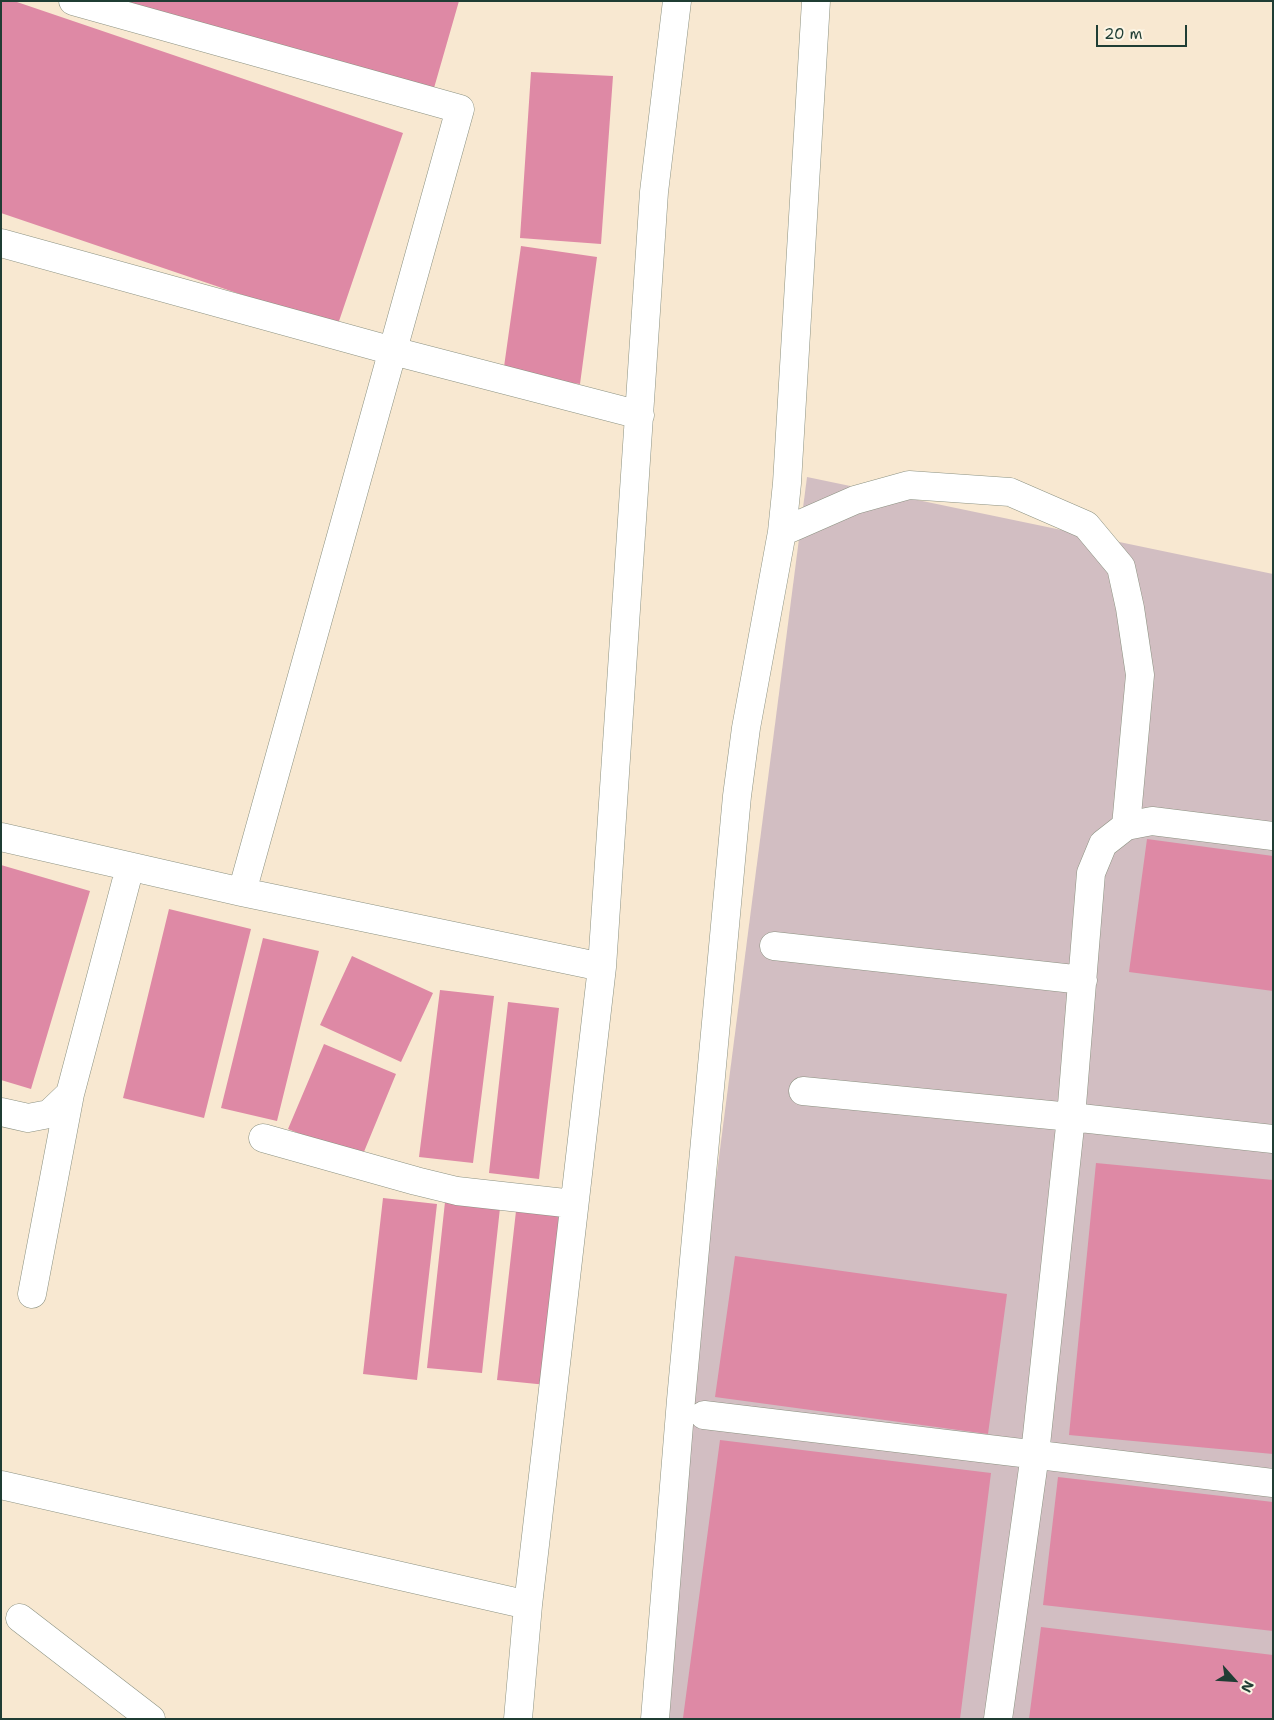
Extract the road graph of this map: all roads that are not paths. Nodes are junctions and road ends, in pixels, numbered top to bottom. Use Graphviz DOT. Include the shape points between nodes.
graph roads {
  1 [pos="73,1"];
  2 [pos="677,1"];
  3 [pos="816,1"];
  4 [pos="1,244"];
  5 [pos="393,351"];
  6 [pos="640,415"];
  7 [pos="782,532"];
  8 [pos="1126,826"];
  9 [pos="1273,836"];
  10 [pos="1,837"];
  11 [pos="130,867"];
  12 [pos="242,892"];
  13 [pos="774,946"];
  14 [pos="602,967"];
  15 [pos="1082,980"];
  16 [pos="803,1091"];
  17 [pos="70,1094"];
  18 [pos="1,1112"];
  19 [pos="1071,1117"];
  20 [pos="263,1138"];
  21 [pos="1273,1140"];
  22 [pos="574,1204"];
  23 [pos="32,1294"];
  24 [pos="704,1415"];
  25 [pos="1035,1454"];
  26 [pos="1273,1483"];
  27 [pos="1,1485"];
  28 [pos="528,1606"];
  29 [pos="20,1618"];
  30 [pos="151,1719"];
  31 [pos="518,1719"];
  32 [pos="655,1719"];
  33 [pos="998,1719"];
  1 -- 5 [label="street" via="460,108"];
  2 -- 6 [label="street" via="654,192"];
  3 -- 7 [label="street"];
  4 -- 5 [label="street"];
  5 -- 6 [label="street"];
  5 -- 12 [label="street"];
  6 -- 14 [label="street"];
  7 -- 8 [label="street" via="855,500 909,485 1010,492 1086,525 1121,567 1140,676"];
  7 -- 32 [label="street" via="746,728 737,796"];
  8 -- 9 [label="street" via="1152,821"];
  8 -- 15 [label="street" via="1103,844 1092,873"];
  10 -- 11 [label="street"];
  11 -- 12 [label="street"];
  11 -- 17 [label="street"];
  12 -- 14 [label="street"];
  13 -- 15 [label="street"];
  14 -- 22 [label="street"];
  15 -- 19 [label="street"];
  16 -- 19 [label="street"];
  17 -- 18 [label="street" via="49,1114 28,1118"];
  17 -- 23 [label="street"];
  19 -- 21 [label="street"];
  19 -- 25 [label="street"];
  20 -- 22 [label="street" via="457,1191"];
  22 -- 28 [label="street"];
  24 -- 25 [label="street"];
  25 -- 26 [label="street"];
  25 -- 33 [label="street"];
  27 -- 28 [label="street"];
  28 -- 31 [label="street"];
  29 -- 30 [label="street"];
}
